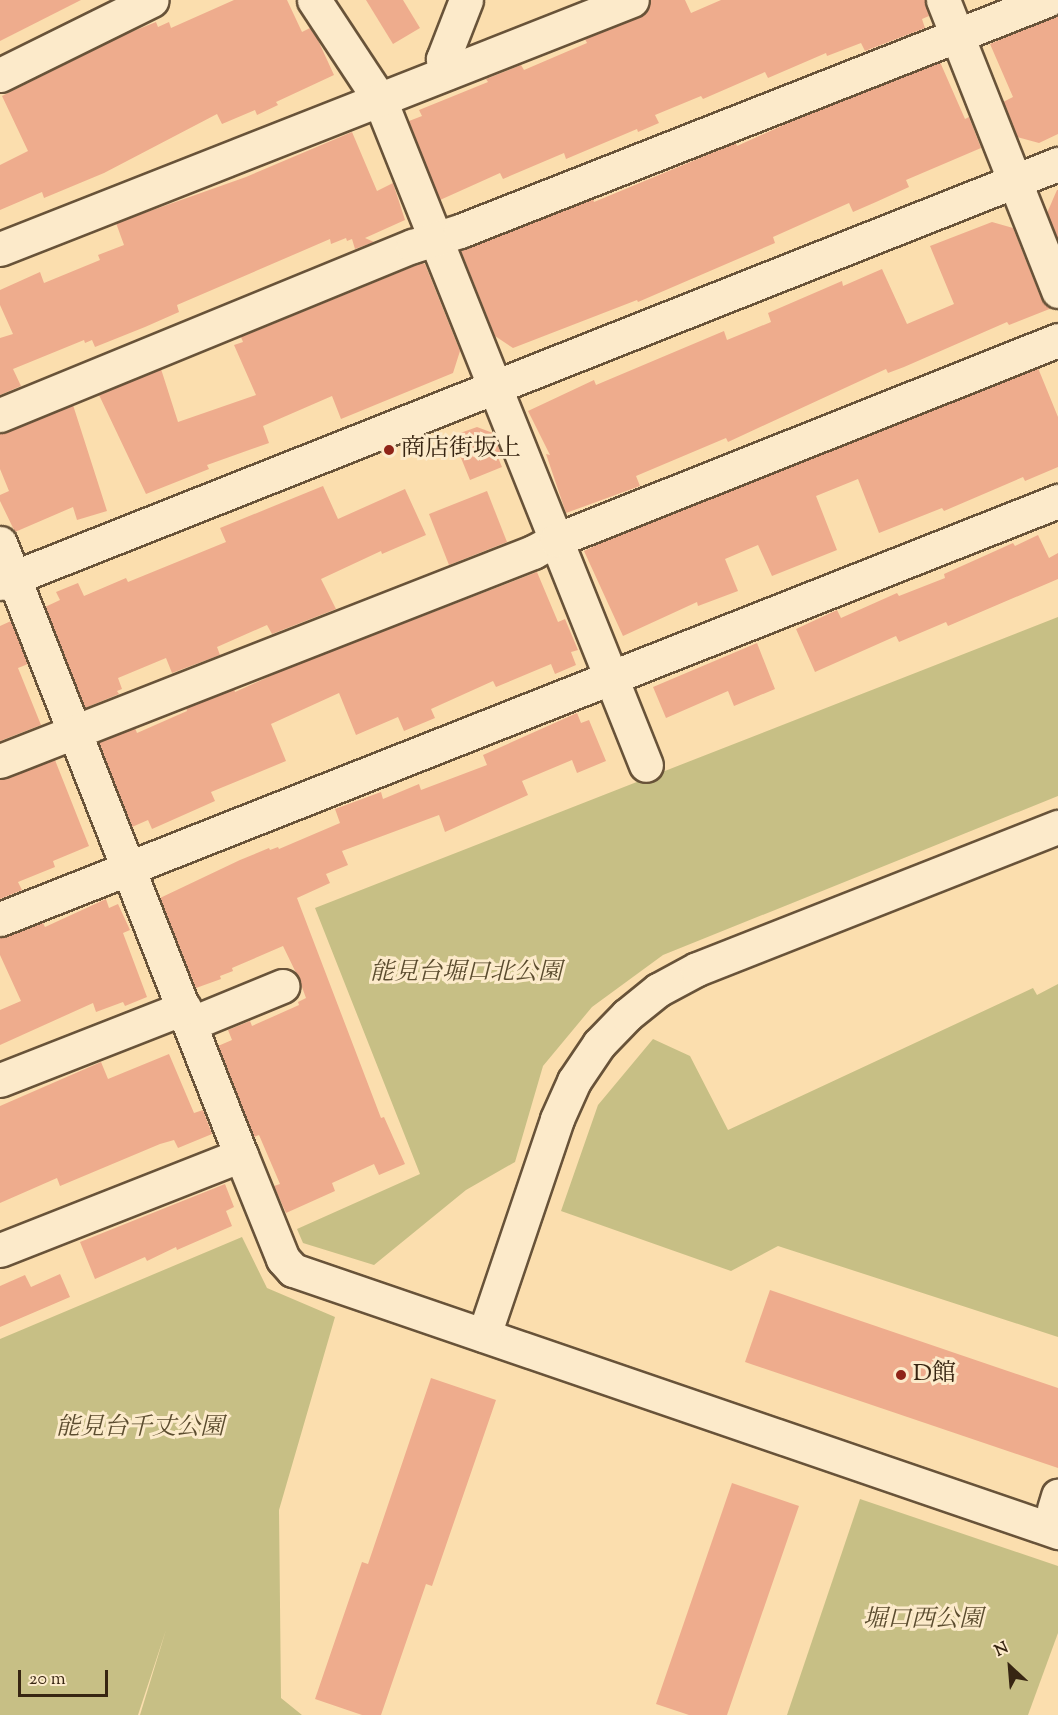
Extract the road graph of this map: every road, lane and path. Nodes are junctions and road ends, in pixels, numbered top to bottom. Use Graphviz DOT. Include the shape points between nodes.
graph roads {
  1 [pos="152,0"];
  2 [pos="314,0"];
  3 [pos="466,0"];
  4 [pos="632,0"];
  5 [pos="943,0"];
  6 [pos="1047,0"];
  7 [pos="958,36"];
  8 [pos="448,72"];
  9 [pos="0,75"];
  10 [pos="380,100"];
  11 [pos="1058,164"];
  12 [pos="1014,182"];
  13 [pos="438,240"];
  14 [pos="0,249"];
  15 [pos="1058,291"];
  16 [pos="1058,340"];
  17 [pos="495,388"];
  18 [pos="0,415"];
  19 [pos="1058,501"];
  20 [pos="556,540"];
  21 [pos="0,543"];
  22 [pos="8,581"];
  23 [pos="611,677"];
  24 [pos="75,730"];
  25 [pos="0,761"];
  26 [pos="646,765"];
  27 [pos="1058,827"];
  28 [pos="128,870"];
  29 [pos="0,919"];
  30 [pos="282,986"];
  31 [pos="187,1016"];
  32 [pos="0,1080"];
  33 [pos="241,1155"];
  34 [pos="0,1250"];
  35 [pos="484,1335"];
  36 [pos="1057,1512"];
  1 -- 9 [label="street"];
  2 -- 10 [label="street"];
  3 -- 8 [label="street" via="442,59"];
  4 -- 8 [label="street"];
  5 -- 7 [label="street"];
  6 -- 7 [label="street"];
  7 -- 12 [label="street"];
  7 -- 13 [label="street"];
  8 -- 10 [label="street"];
  10 -- 13 [label="street"];
  10 -- 14 [label="street"];
  11 -- 12 [label="street"];
  12 -- 15 [label="street"];
  12 -- 17 [label="street"];
  13 -- 17 [label="street"];
  13 -- 18 [label="street" via="413,246"];
  16 -- 20 [label="street"];
  17 -- 20 [label="street"];
  17 -- 22 [label="street"];
  19 -- 23 [label="street"];
  20 -- 23 [label="street"];
  20 -- 24 [label="street"];
  21 -- 22 [label="street"];
  22 -- 24 [label="street"];
  23 -- 26 [label="street"];
  23 -- 28 [label="street"];
  24 -- 25 [label="street"];
  24 -- 28 [label="street"];
  27 -- 35 [label="street" via="697,969 658,990 627,1016 599,1044 574,1081 557,1119"];
  28 -- 29 [label="street"];
  28 -- 31 [label="street"];
  30 -- 31 [label="street"];
  31 -- 32 [label="street"];
  31 -- 33 [label="street"];
  33 -- 34 [label="street"];
  33 -- 35 [label="street" via="283,1259 293,1270"];
  35 -- 36 [label="street"];
}
